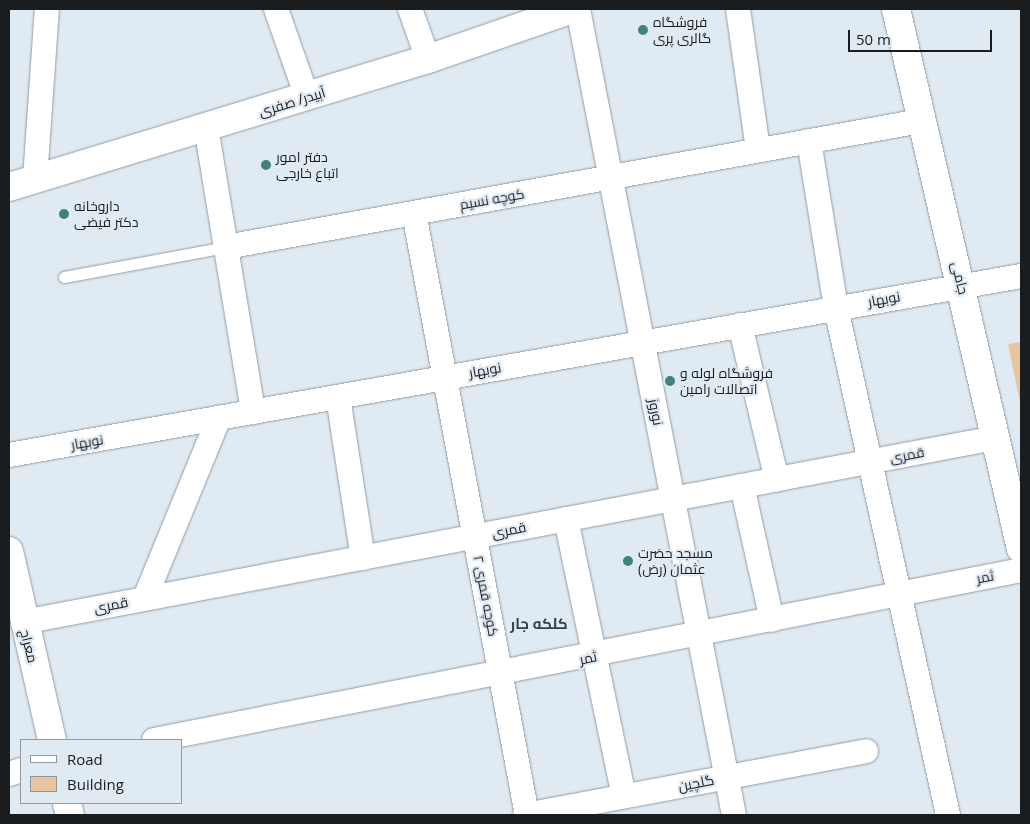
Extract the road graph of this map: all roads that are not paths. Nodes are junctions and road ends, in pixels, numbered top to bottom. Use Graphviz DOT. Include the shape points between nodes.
graph roads {
  1 [pos="47,9"];
  2 [pos="276,9"];
  3 [pos="410,9"];
  4 [pos="578,9"];
  5 [pos="738,9"];
  6 [pos="896,9"];
  7 [pos="555,12"];
  8 [pos="428,60"];
  9 [pos="307,97"];
  10 [pos="921,121"];
  11 [pos="206,127"];
  12 [pos="809,141"];
  13 [pos="758,150"];
  14 [pos="611,177"];
  15 [pos="35,179"];
  16 [pos="9,187"];
  17 [pos="414,213"];
  18 [pos="226,247"];
  19 [pos="1021,276"];
  20 [pos="64,277"];
  21 [pos="962,286"];
  22 [pos="836,308"];
  23 [pos="740,325"];
  24 [pos="643,342"];
  25 [pos="445,378"];
  26 [pos="338,397"];
  27 [pos="253,412"];
  28 [pos="219,418"];
  29 [pos="995,438"];
  30 [pos="9,455"];
  31 [pos="870,462"];
  32 [pos="776,480"];
  33 [pos="742,486"];
  34 [pos="673,499"];
  35 [pos="566,519"];
  36 [pos="475,536"];
  37 [pos="1021,549"];
  38 [pos="9,551"];
  39 [pos="363,558"];
  40 [pos="1021,570"];
  41 [pos="899,595"];
  42 [pos="145,598"];
  43 [pos="772,620"];
  44 [pos="23,622"];
  45 [pos="700,635"];
  46 [pos="596,656"];
  47 [pos="501,676"];
  48 [pos="52,739"];
  49 [pos="159,739"];
  50 [pos="866,750"];
  51 [pos="727,777"];
  52 [pos="624,796"];
  53 [pos="526,815"];
  54 [pos="734,815"];
  55 [pos="948,815"];
  1 -- 15 [label="street"];
  2 -- 9 [label="street"];
  3 -- 8 [label="street"];
  4 -- 14 [label="street, نوروز"];
  5 -- 13 [label="street"];
  6 -- 10 [label="street, جامی"];
  7 -- 8 [label="street, آبیدر/ صفری"];
  8 -- 9 [label="street, آبیدر/ صفری"];
  9 -- 11 [label="street, آبیدر/ صفری"];
  10 -- 12 [label="street, کوچه نسیم"];
  10 -- 21 [label="street, جامی"];
  11 -- 15 [label="street, آبیدر/ صفری"];
  11 -- 18 [label="street"];
  12 -- 13 [label="street, کوچه نسیم"];
  12 -- 22 [label="street"];
  13 -- 14 [label="street, کوچه نسیم"];
  14 -- 17 [label="street, کوچه نسیم"];
  14 -- 24 [label="street, نوروز"];
  15 -- 16 [label="street, آبیدر/ صفری"];
  17 -- 18 [label="street, کوچه نسیم"];
  17 -- 25 [label="street, کوچه قمری ۲"];
  18 -- 20 [label="lane, کوچه نسیم"];
  18 -- 27 [label="street"];
  19 -- 21 [label="street, نوبهار"];
  21 -- 22 [label="street, نوبهار"];
  21 -- 29 [label="street, جامی"];
  22 -- 23 [label="street, نوبهار"];
  22 -- 31 [label="street"];
  23 -- 24 [label="street, نوبهار"];
  23 -- 32 [label="street"];
  24 -- 25 [label="street, نوبهار"];
  24 -- 34 [label="street, نوروز"];
  25 -- 26 [label="street, نوبهار"];
  25 -- 36 [label="street, کوچه قمری ۲"];
  26 -- 27 [label="street, نوبهار"];
  26 -- 39 [label="street"];
  27 -- 28 [label="street, نوبهار"];
  28 -- 30 [label="street, نوبهار"];
  28 -- 42 [label="street"];
  29 -- 31 [label="street, قمری"];
  29 -- 37 [label="street, جامی"];
  31 -- 32 [label="street, قمری"];
  31 -- 41 [label="street"];
  32 -- 33 [label="street, قمری"];
  33 -- 34 [label="street, قمری"];
  33 -- 43 [label="street"];
  34 -- 35 [label="street, قمری"];
  34 -- 45 [label="street, نوروز"];
  35 -- 36 [label="street, قمری"];
  35 -- 46 [label="street"];
  36 -- 39 [label="street, قمری"];
  36 -- 47 [label="street, کوچه قمری ۲"];
  38 -- 44 [label="street, معراج"];
  39 -- 42 [label="street, قمری"];
  40 -- 41 [label="street, ثمر"];
  41 -- 43 [label="street, ثمر"];
  41 -- 55 [label="street"];
  42 -- 44 [label="street, قمری"];
  43 -- 45 [label="street, ثمر"];
  44 -- 48 [label="street, معراج"];
  45 -- 46 [label="street, ثمر"];
  45 -- 51 [label="street, نوروز"];
  46 -- 47 [label="street, ثمر"];
  46 -- 52 [label="street"];
  47 -- 49 [label="street, ثمر"];
  47 -- 53 [label="street, کوچه قمری ۲"];
  50 -- 51 [label="street, گلچین"];
  51 -- 52 [label="street, گلچین"];
  51 -- 54 [label="street, نوروز"];
  52 -- 53 [label="street, گلچین"];
}
